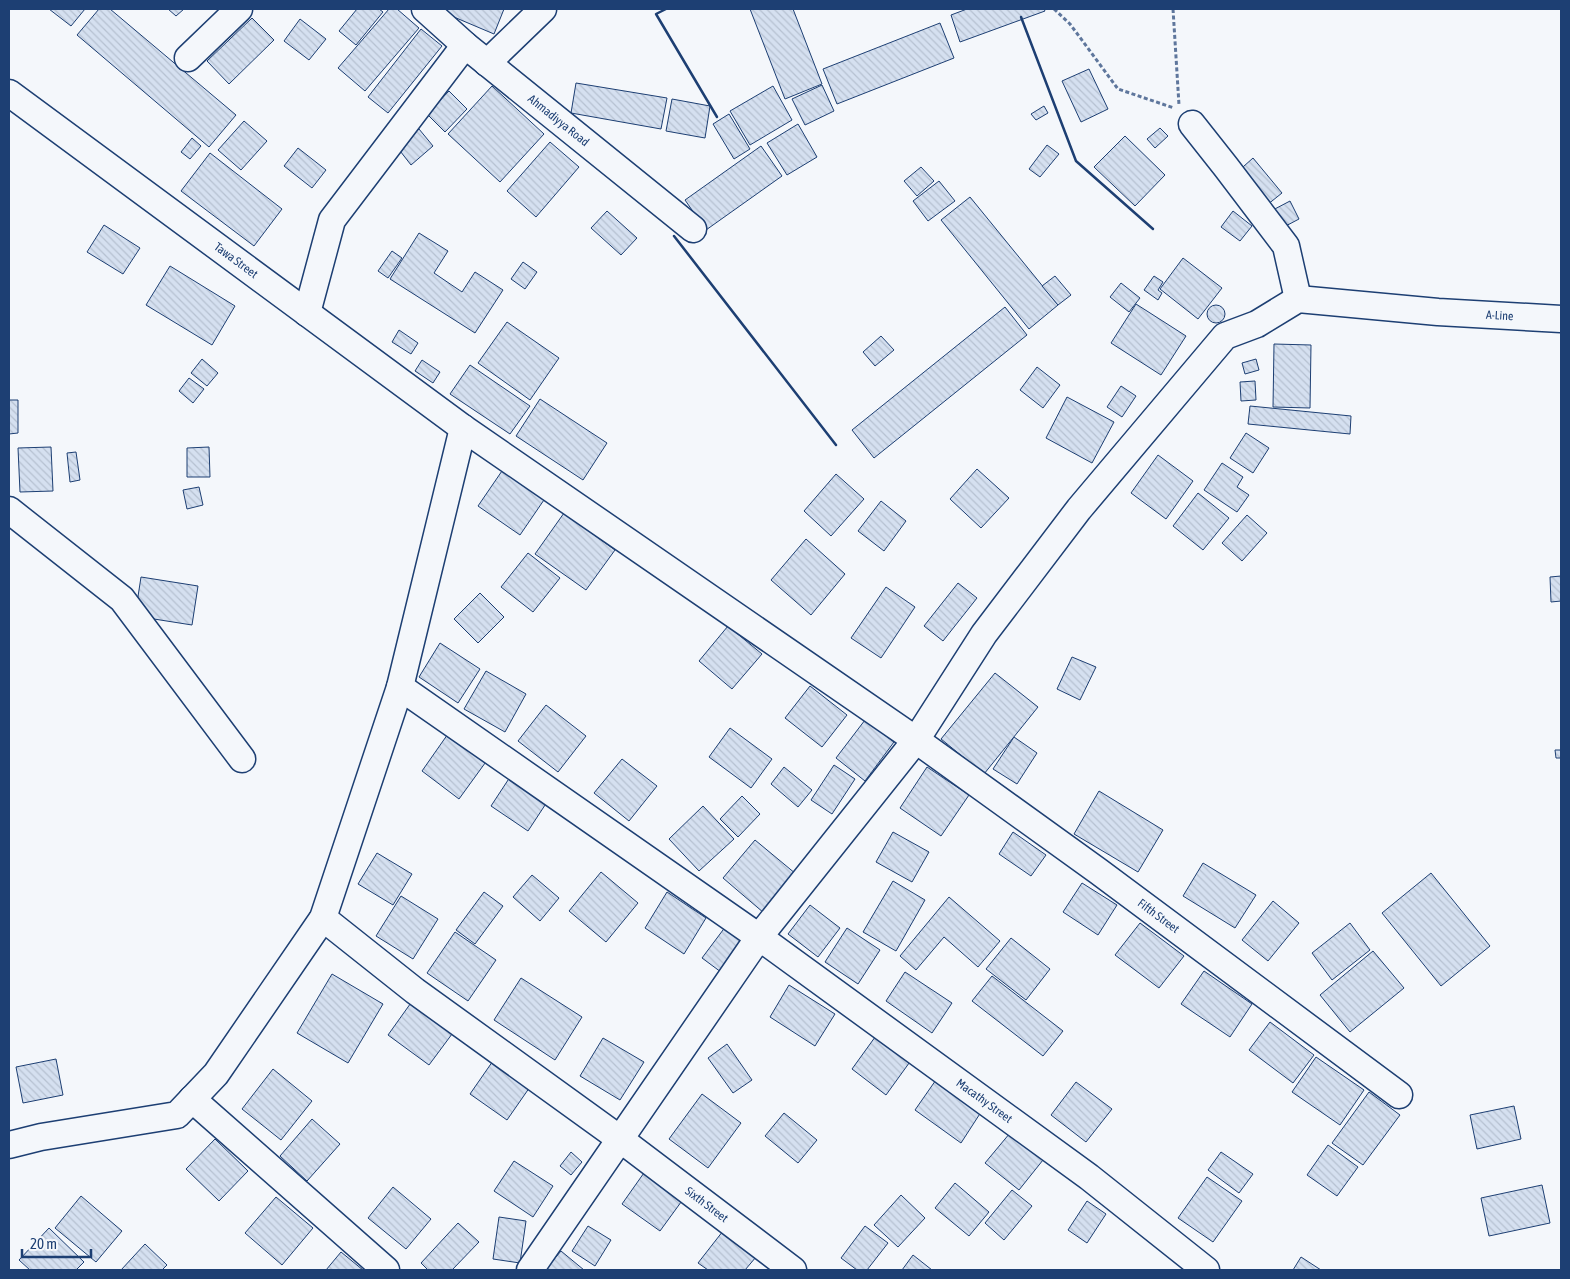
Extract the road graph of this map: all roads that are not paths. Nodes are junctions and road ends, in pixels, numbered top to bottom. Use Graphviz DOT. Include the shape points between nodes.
graph roads {
  1 [pos="239,9"];
  2 [pos="425,9"];
  3 [pos="543,9"];
  4 [pos="465,45"];
  5 [pos="188,58"];
  6 [pos="487,63"];
  7 [pos="9,93"];
  8 [pos="1192,124"];
  9 [pos="693,229"];
  10 [pos="1298,299"];
  11 [pos="307,313"];
  12 [pos="1561,319"];
  13 [pos="463,428"];
  14 [pos="9,510"];
  15 [pos="400,687"];
  16 [pos="916,740"];
  17 [pos="242,759"];
  18 [pos="322,918"];
  19 [pos="758,937"];
  20 [pos="1399,1095"];
  21 [pos="192,1098"];
  22 [pos="620,1139"];
  23 [pos="9,1145"];
  24 [pos="386,1270"];
  25 [pos="530,1270"];
  26 [pos="793,1270"];
  27 [pos="1206,1270"];
  1 -- 5 [label="street"];
  2 -- 4 [label="street, Ahmadiyya Road"];
  3 -- 6 [label="street"];
  4 -- 6 [label="street, Ahmadiyya Road"];
  4 -- 11 [label="street" via="332,220"];
  6 -- 9 [label="street, Ahmadiyya Road"];
  7 -- 11 [label="street, Tawa Street"];
  8 -- 10 [label="street" via="1286,246"];
  10 -- 12 [label="street, A-Line"];
  10 -- 16 [label="street" via="1258,324 1226,336 1073,517 984,634"];
  11 -- 13 [label="street, Tawa Street"];
  13 -- 15 [label="street"];
  13 -- 16 [label="street, Fifth Street"];
  14 -- 17 [label="street" via="122,599"];
  15 -- 18 [label="street"];
  15 -- 19 [label="street, Macathy Street"];
  16 -- 19 [label="street"];
  16 -- 20 [label="street, Fifth Street" via="1098,870"];
  18 -- 21 [label="street" via="216,1074"];
  18 -- 22 [label="street, Sixth Street" via="415,991"];
  19 -- 22 [label="street"];
  19 -- 27 [label="street, Macathy Street" via="1088,1177"];
  21 -- 23 [label="street" via="177,1115"];
  21 -- 24 [label="street"];
  22 -- 25 [label="street"];
  22 -- 26 [label="street, Sixth Street"];
}
